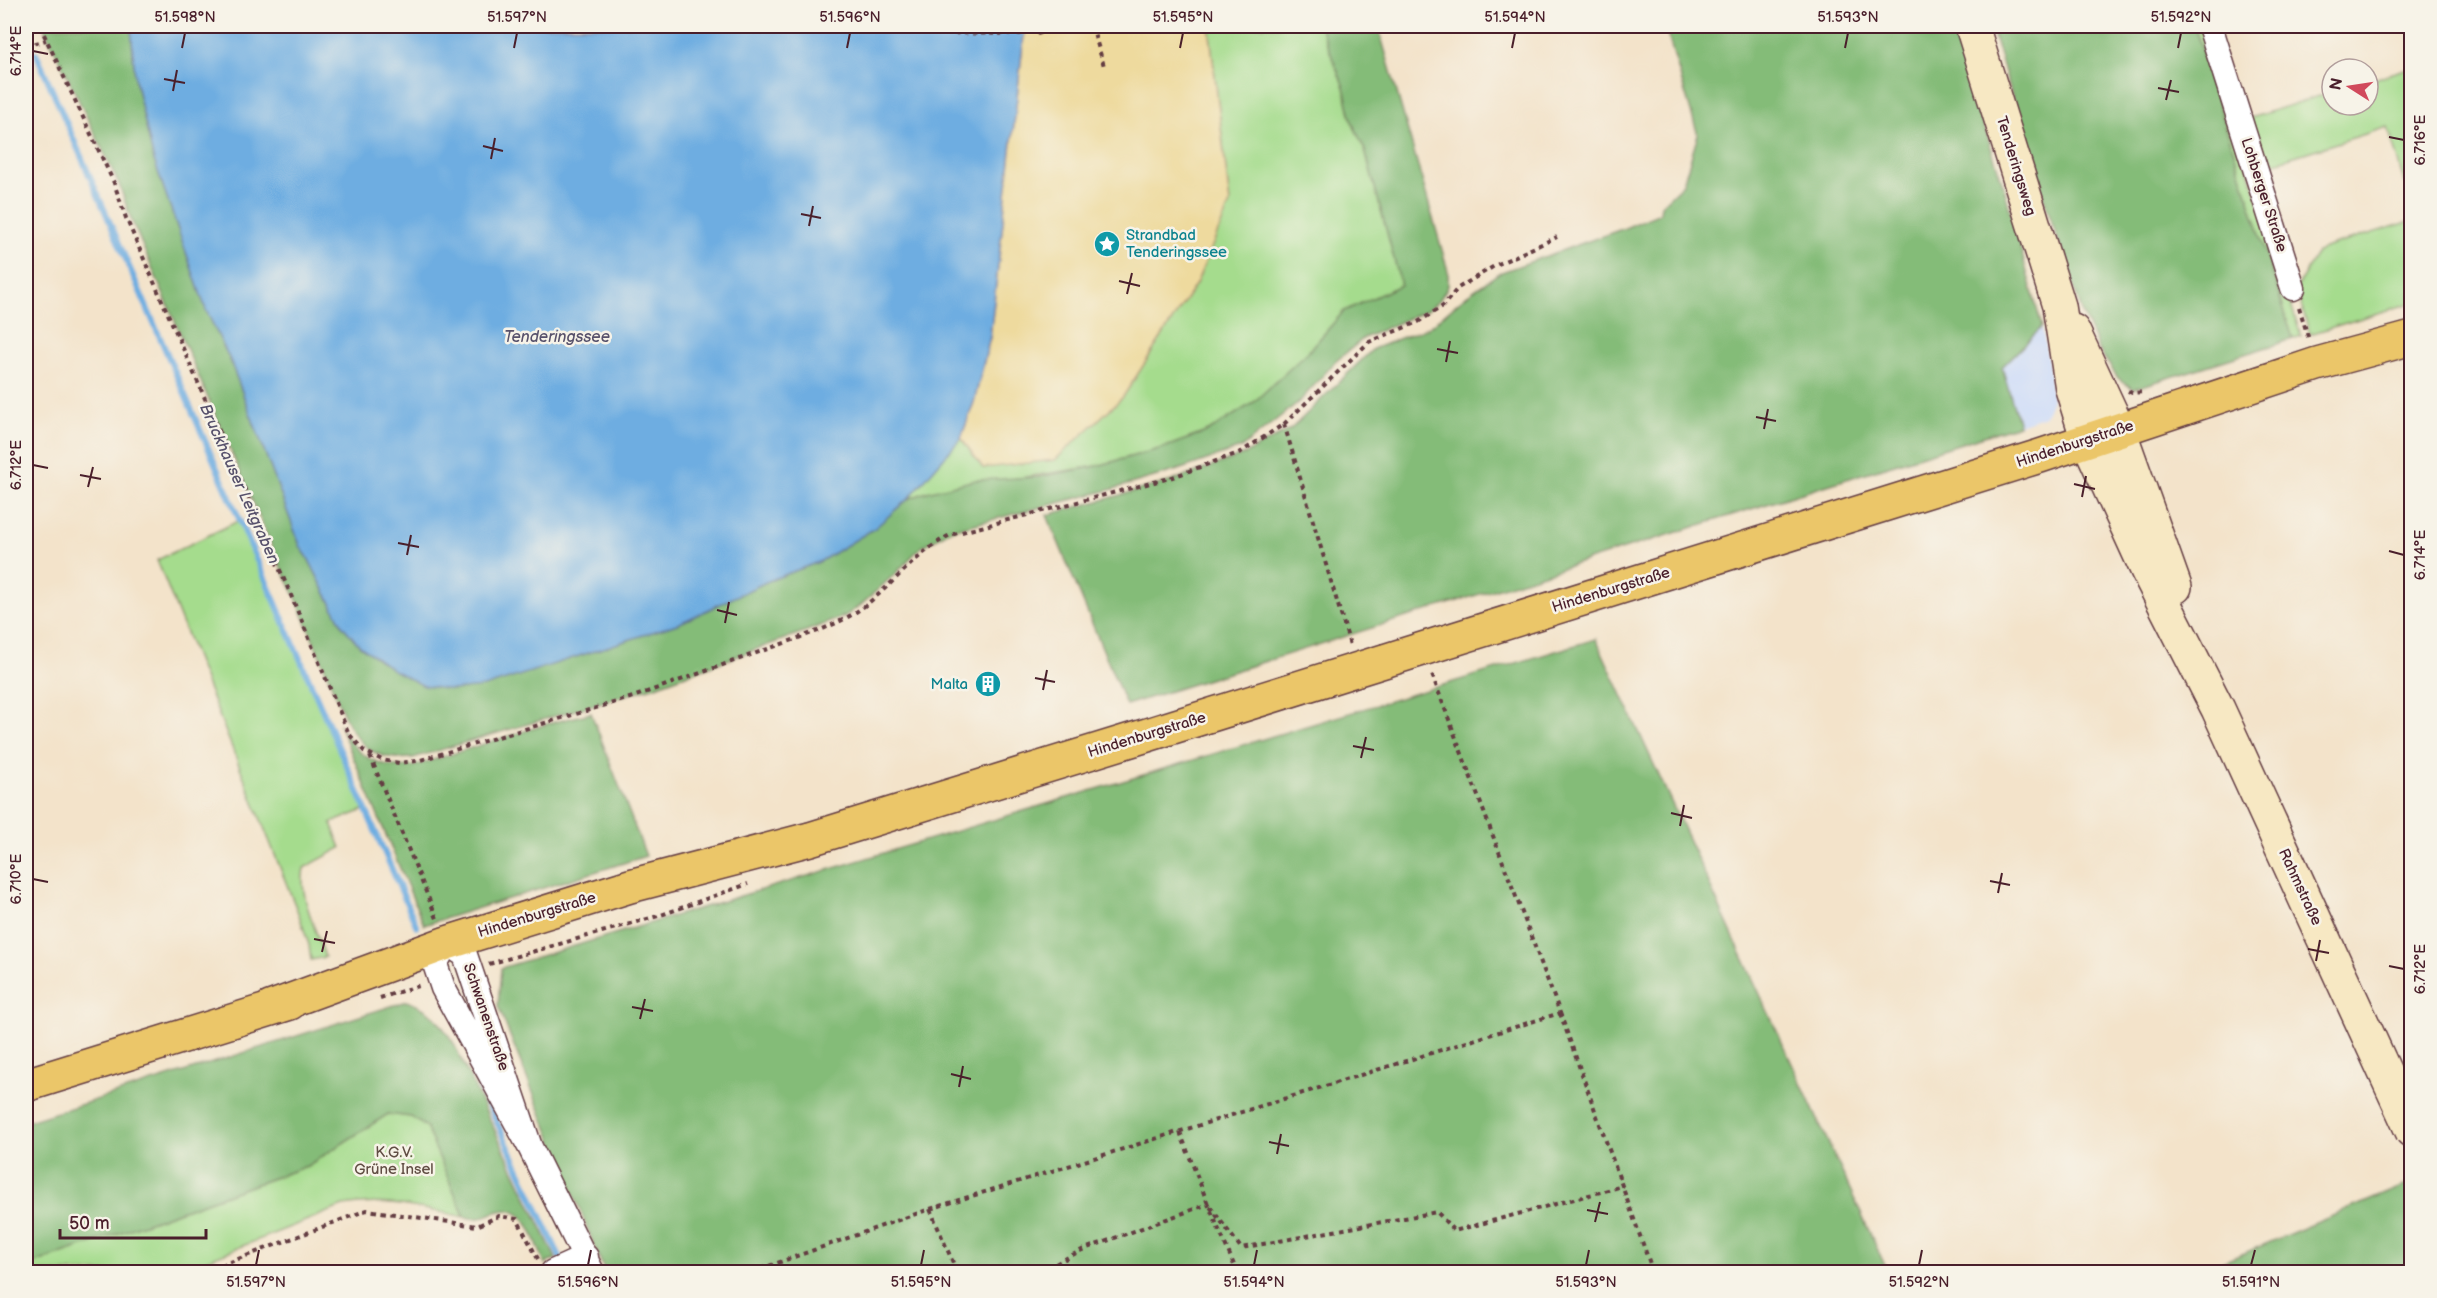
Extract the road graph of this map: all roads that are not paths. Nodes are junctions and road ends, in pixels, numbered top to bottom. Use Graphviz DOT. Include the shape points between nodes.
graph roads {
  1 [pos="1972,26"];
  2 [pos="2210,26"];
  3 [pos="2293,288"];
  4 [pos="2060,306"];
  5 [pos="2412,338"];
  6 [pos="2119,430"];
  7 [pos="2088,441"];
  8 [pos="2218,709"];
  9 [pos="449,954"];
  10 [pos="26,1085"];
  11 [pos="2412,1131"];
  12 [pos="589,1265"];
  13 [pos="546,1267"];
  1 -- 4 [label="main road, Tenderingsweg"];
  2 -- 3 [label="street, Lohberger Straße"];
  4 -- 6 [label="main road, Tenderingsweg"];
  4 -- 7 [label="main road, Tenderingsweg" via="2072,389"];
  5 -- 6 [label="main road, Hindenburgstraße" via="2317,364"];
  6 -- 7 [label="main road, Hindenburgstraße"];
  6 -- 8 [label="main road, Rahmstraße"];
  7 -- 8 [label="main road, Rahmstraße" via="2147,570"];
  7 -- 9 [label="main road, Hindenburgstraße" via="810,839 630,886"];
  8 -- 11 [label="main road, Rahmstraße"];
  9 -- 10 [label="main road, Hindenburgstraße"];
  9 -- 12 [label="street, Schwanenstraße" via="443,988"];
  12 -- 13 [label="street"];
}
